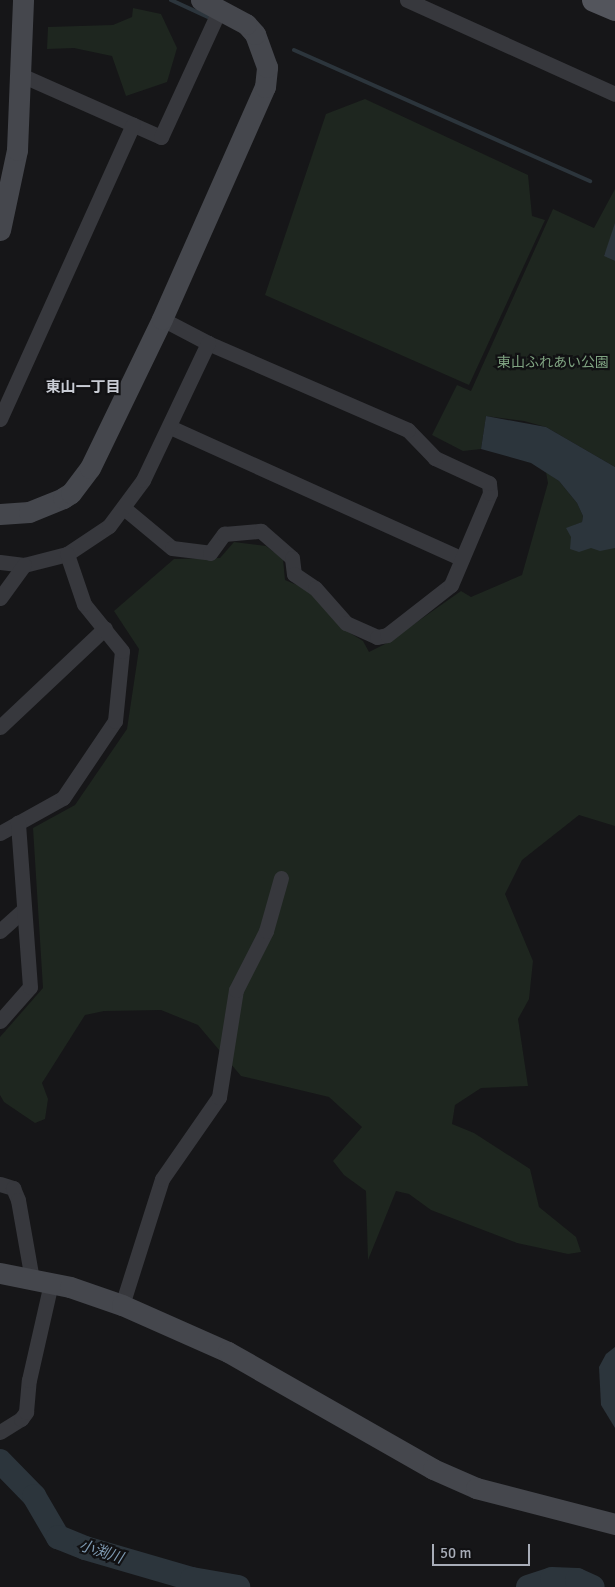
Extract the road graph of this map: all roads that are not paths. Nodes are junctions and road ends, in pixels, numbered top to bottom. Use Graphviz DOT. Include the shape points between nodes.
graph roads {
  1 [pos="23,0"];
  2 [pos="201,0"];
  3 [pos="407,0"];
  4 [pos="594,0"];
  5 [pos="220,9"];
  6 [pos="615,9"];
  7 [pos="21,76"];
  8 [pos="615,94"];
  9 [pos="133,126"];
  10 [pos="0,230"];
  11 [pos="162,318"];
  12 [pos="208,343"];
  13 [pos="0,419"];
  14 [pos="170,427"];
  15 [pos="124,509"];
  16 [pos="0,514"];
  17 [pos="67,554"];
  18 [pos="462,559"];
  19 [pos="0,562"];
  20 [pos="24,565"];
  21 [pos="0,598"];
  22 [pos="105,628"];
  23 [pos="0,727"];
  24 [pos="18,822"];
  25 [pos="0,833"];
  26 [pos="281,878"];
  27 [pos="22,911"];
  28 [pos="0,932"];
  29 [pos="0,1021"];
  30 [pos="0,1184"];
  31 [pos="0,1273"];
  32 [pos="42,1281"];
  33 [pos="122,1304"];
  34 [pos="0,1432"];
  35 [pos="615,1524"];
  1 -- 7 [label="street"];
  2 -- 5 [label="street"];
  3 -- 8 [label="street"];
  4 -- 6 [label="main road"];
  5 -- 9 [label="street" via="160,137"];
  5 -- 11 [label="street" via="246,24 255,34 267,67 266,87"];
  7 -- 9 [label="street"];
  7 -- 10 [label="street" via="18,150"];
  9 -- 13 [label="street"];
  11 -- 12 [label="street"];
  11 -- 16 [label="street" via="98,454 71,493 45,506 10,515"];
  12 -- 14 [label="street"];
  12 -- 18 [label="street" via="408,430 435,458 489,483 490,493"];
  14 -- 15 [label="street"];
  14 -- 18 [label="street"];
  15 -- 17 [label="street" via="109,526"];
  15 -- 18 [label="street" via="172,548 210,553 224,534 261,531 292,558 294,574 315,588 346,623 377,638 387,635 451,585"];
  17 -- 20 [label="street"];
  17 -- 22 [label="street" via="84,604"];
  19 -- 20 [label="street"];
  20 -- 21 [label="street"];
  22 -- 23 [label="street"];
  22 -- 24 [label="street" via="122,650 115,721 63,798"];
  24 -- 25 [label="street"];
  24 -- 27 [label="street"];
  26 -- 33 [label="street" via="266,931 236,990 219,1097 162,1179"];
  27 -- 28 [label="street"];
  27 -- 29 [label="street" via="30,987"];
  30 -- 32 [label="street" via="13,1188"];
  31 -- 32 [label="street"];
  32 -- 33 [label="street"];
  32 -- 34 [label="street" via="26,1412"];
  33 -- 35 [label="street" via="228,1352 433,1470 476,1488"];
}
